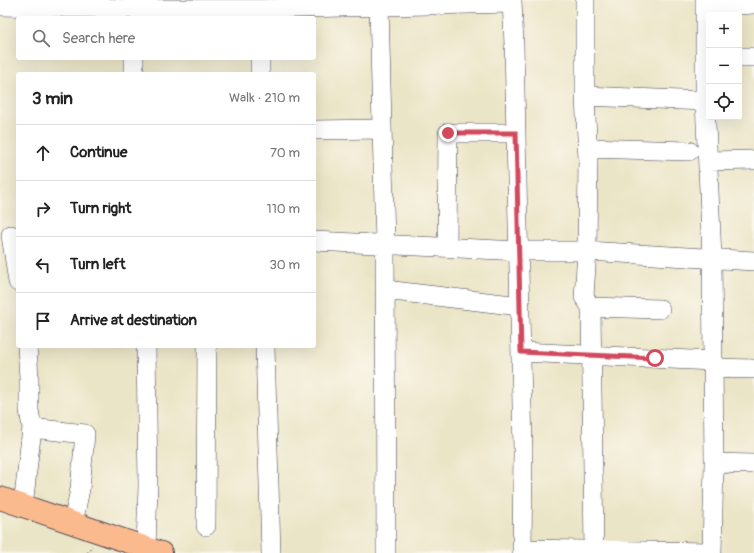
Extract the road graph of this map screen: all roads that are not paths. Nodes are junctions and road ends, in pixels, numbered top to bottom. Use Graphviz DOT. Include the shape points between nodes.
graph roads {
  1 [pos="585,0"];
  2 [pos="512,2"];
  3 [pos="706,4"];
  4 [pos="754,4"];
  5 [pos="379,5"];
  6 [pos="0,6"];
  7 [pos="259,9"];
  8 [pos="133,13"];
  9 [pos="707,48"];
  10 [pos="742,57"];
  11 [pos="754,57"];
  12 [pos="134,60"];
  13 [pos="260,60"];
  14 [pos="134,72"];
  15 [pos="260,72"];
  16 [pos="706,80"];
  17 [pos="585,96"];
  18 [pos="705,101"];
  19 [pos="382,129"];
  20 [pos="316,130"];
  21 [pos="516,133"];
  22 [pos="587,148"];
  23 [pos="689,152"];
  24 [pos="754,160"];
  25 [pos="708,161"];
  26 [pos="10,235"];
  27 [pos="316,240"];
  28 [pos="385,245"];
  29 [pos="447,248"];
  30 [pos="519,250"];
  31 [pos="587,251"];
  32 [pos="712,258"];
  33 [pos="754,261"];
  34 [pos="16,270"];
  35 [pos="385,290"];
  36 [pos="520,306"];
  37 [pos="591,307"];
  38 [pos="660,309"];
  39 [pos="27,348"];
  40 [pos="146,348"];
  41 [pos="207,348"];
  42 [pos="265,348"];
  43 [pos="521,352"];
  44 [pos="592,355"];
  45 [pos="713,364"];
  46 [pos="754,369"];
  47 [pos="32,428"];
  48 [pos="714,463"];
  49 [pos="754,464"];
  50 [pos="0,498"];
  51 [pos="23,506"];
  52 [pos="73,523"];
  53 [pos="206,526"];
  54 [pos="154,550"];
  55 [pos="522,551"];
  56 [pos="594,551"];
  57 [pos="712,552"];
  58 [pos="271,553"];
  59 [pos="386,553"];
  1 -- 17 [label="street"];
  2 -- 5 [label="street"];
  2 -- 21 [label="street"];
  3 -- 4 [label="street"];
  3 -- 9 [label="street"];
  5 -- 7 [label="street"];
  5 -- 19 [label="street"];
  6 -- 8 [label="street"];
  7 -- 8 [label="street"];
  10 -- 11 [label="street"];
  12 -- 14 [label="street"];
  13 -- 15 [label="street"];
  16 -- 18 [label="street"];
  17 -- 18 [label="street"];
  17 -- 22 [label="street"];
  18 -- 25 [label="street"];
  19 -- 20 [label="street"];
  19 -- 28 [label="street"];
  21 -- 29 [label="street" via="448,133"];
  21 -- 30 [label="street"];
  22 -- 23 [label="street"];
  22 -- 31 [label="street"];
  24 -- 25 [label="street"];
  25 -- 32 [label="street"];
  26 -- 34 [label="street"];
  27 -- 28 [label="street"];
  28 -- 29 [label="street"];
  28 -- 35 [label="street"];
  29 -- 30 [label="street"];
  30 -- 31 [label="street"];
  30 -- 36 [label="street"];
  31 -- 32 [label="street"];
  31 -- 37 [label="street" via="584,297"];
  32 -- 33 [label="street"];
  32 -- 45 [label="street"];
  35 -- 36 [label="street"];
  35 -- 59 [label="street"];
  36 -- 43 [label="street"];
  37 -- 38 [label="street"];
  37 -- 44 [label="street"];
  39 -- 47 [label="street"];
  40 -- 54 [label="street" via="148,486"];
  41 -- 53 [label="street"];
  42 -- 58 [label="street"];
  43 -- 44 [label="street"];
  43 -- 55 [label="street"];
  44 -- 45 [label="street"];
  44 -- 56 [label="street"];
  45 -- 46 [label="street"];
  45 -- 48 [label="street"];
  47 -- 51 [label="street"];
  47 -- 52 [label="street" via="85,434 80,489"];
  48 -- 49 [label="street"];
  48 -- 57 [label="street"];
  50 -- 51 [label="main road"];
  51 -- 52 [label="main road"];
  52 -- 54 [label="main road"];
  55 -- 56 [label="street"];
  56 -- 57 [label="street"];
}
